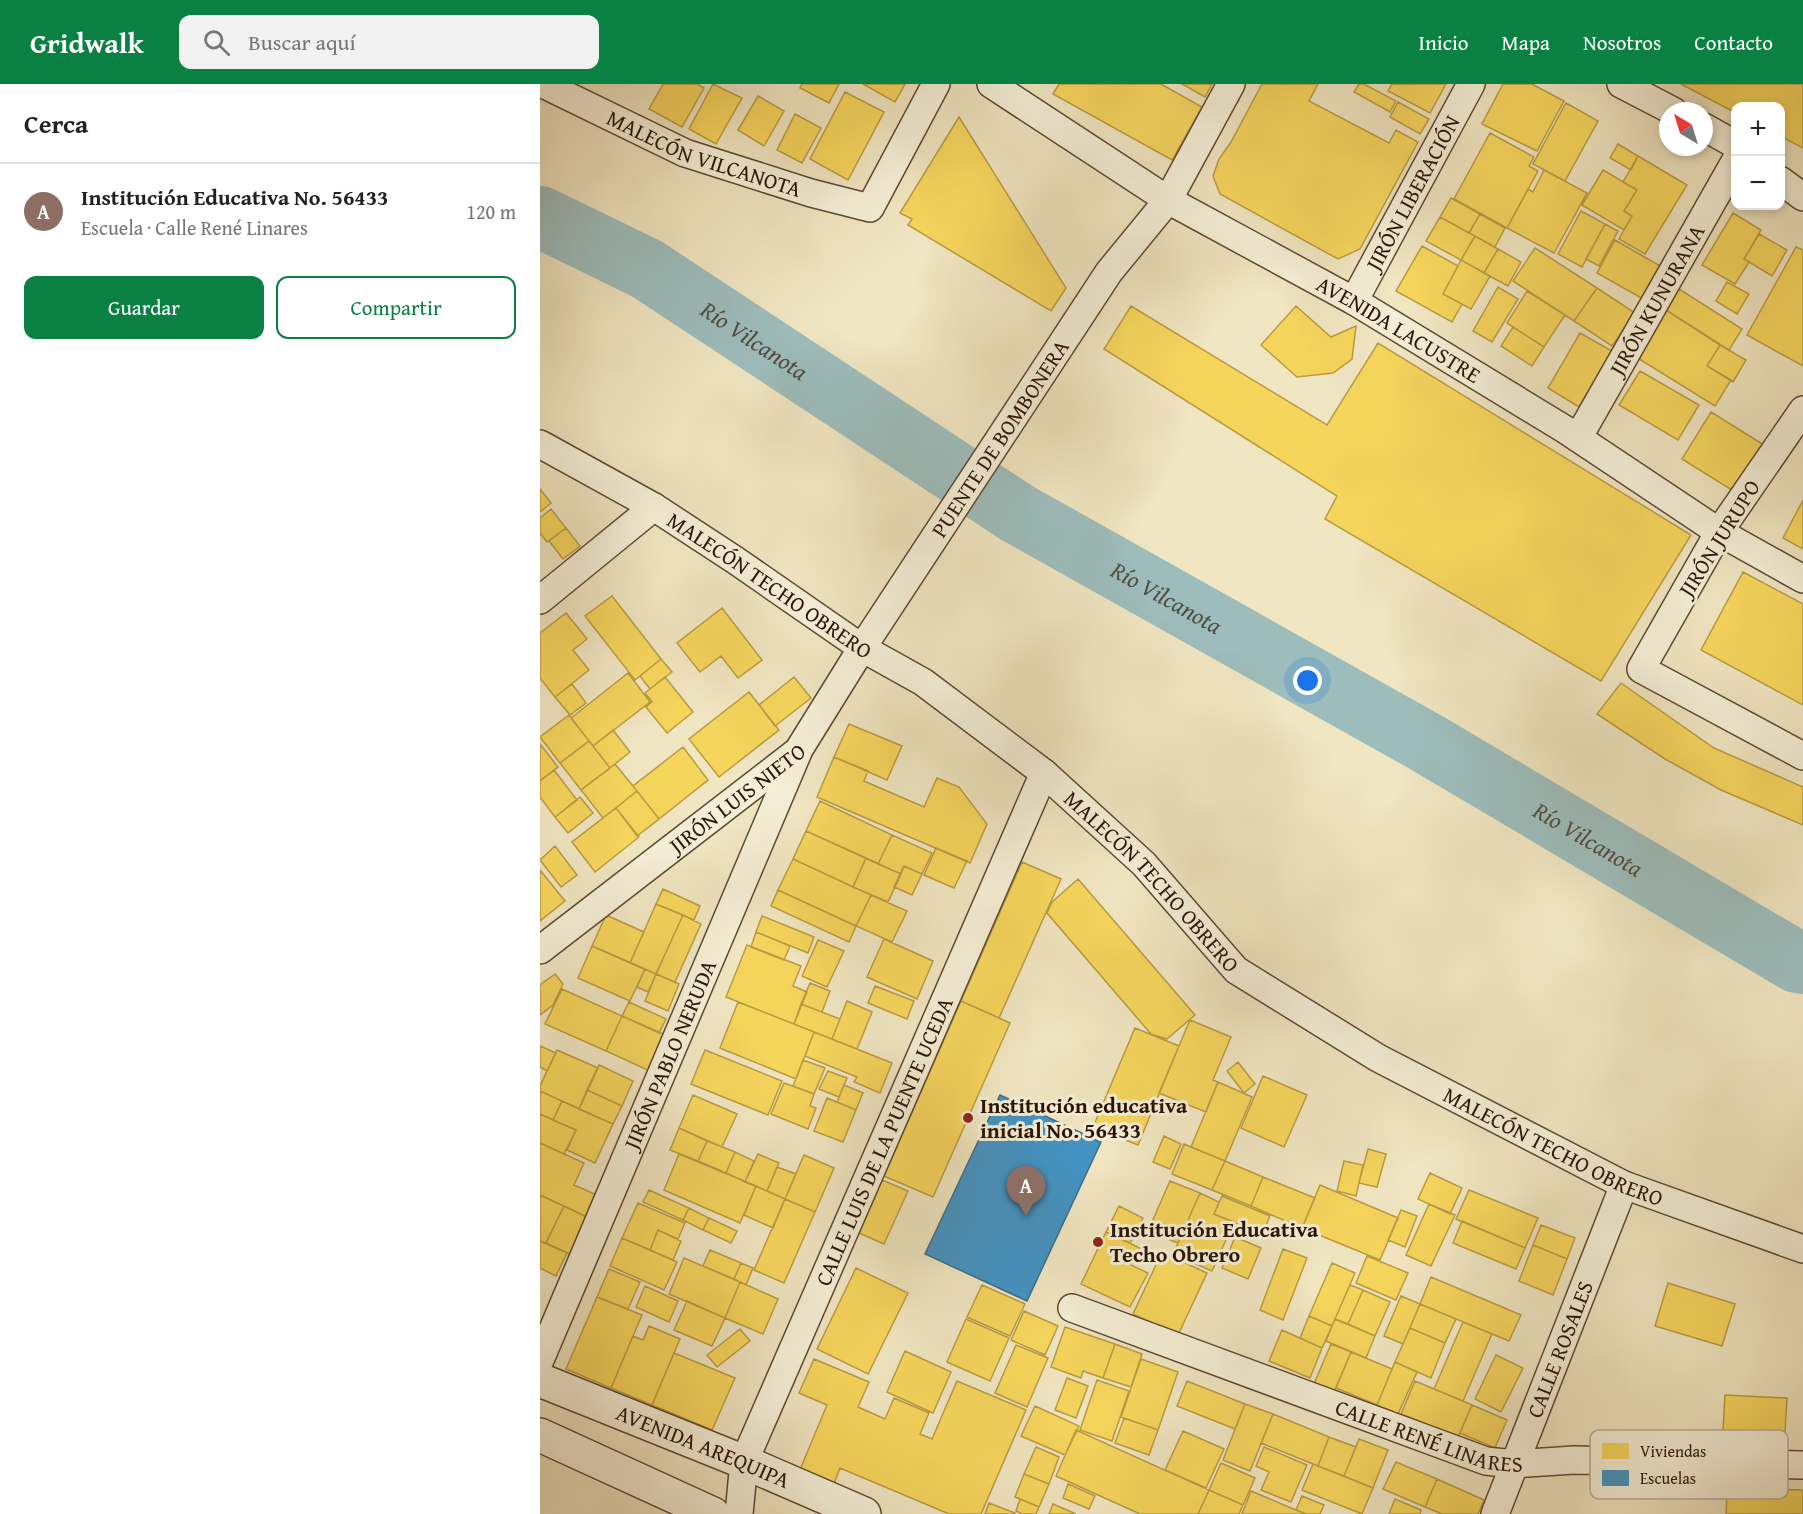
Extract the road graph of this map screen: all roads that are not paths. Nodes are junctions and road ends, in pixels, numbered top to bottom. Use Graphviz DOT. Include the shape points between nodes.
graph roads {
  1 [pos="543,84"];
  2 [pos="936,84"];
  3 [pos="991,84"];
  4 [pos="1231,84"];
  5 [pos="1471,84"];
  6 [pos="1621,84"];
  7 [pos="1659,104"];
  8 [pos="1713,132"];
  9 [pos="1731,143"];
  10 [pos="1731,169"];
  11 [pos="1785,184"];
  12 [pos="1803,197"];
  13 [pos="1168,200"];
  14 [pos="1354,302"];
  15 [pos="1803,410"];
  16 [pos="1578,438"];
  17 [pos="540,444"];
  18 [pos="654,507"];
  19 [pos="1719,532"];
  20 [pos="1803,579"];
  21 [pos="540,600"];
  22 [pos="890,607"];
  23 [pos="862,648"];
  24 [pos="798,751"];
  25 [pos="1803,756"];
  26 [pos="1044,773"];
  27 [pos="540,950"];
  28 [pos="1624,1185"];
  29 [pos="1803,1250"];
  30 [pos="1072,1308"];
  31 [pos="540,1360"];
  32 [pos="540,1380"];
  33 [pos="540,1434"];
  34 [pos="1590,1460"];
  35 [pos="744,1462"];
  36 [pos="1514,1464"];
  37 [pos="712,1514"];
  38 [pos="739,1514"];
  39 [pos="864,1514"];
  40 [pos="1495,1514"];
  1 -- 2 [label="street, MALECÓN VILCANOTA" via="685,153 870,208"];
  3 -- 13 [label="street, AVENIDA LACUSTRE"];
  4 -- 13 [label="street, PUENTE DE BOMBONERA"];
  5 -- 14 [label="street, JIRÓN LIBERACIÓN"];
  6 -- 7 [label="street"];
  8 -- 9 [label="street"];
  10 -- 16 [label="street, JIRÓN KUNURANA"];
  11 -- 12 [label="street"];
  13 -- 14 [label="street, AVENIDA LACUSTRE"];
  13 -- 22 [label="street, PUENTE DE BOMBONERA" via="1109,272"];
  14 -- 16 [label="street, AVENIDA LACUSTRE"];
  15 -- 19 [label="street, JIRÓN JURUPO"];
  16 -- 19 [label="street, AVENIDA LACUSTRE"];
  17 -- 18 [label="street, MALECÓN TECHO OBRERO"];
  18 -- 21 [label="street"];
  18 -- 23 [label="street, MALECÓN TECHO OBRERO"];
  19 -- 20 [label="street, AVENIDA LACUSTRE"];
  19 -- 25 [label="street, JIRÓN JURUPO" via="1641,669"];
  22 -- 23 [label="street, JIRÓN LUIS NIETO"];
  23 -- 24 [label="street, JIRÓN LUIS NIETO"];
  23 -- 26 [label="street, MALECÓN TECHO OBRERO" via="924,682"];
  24 -- 27 [label="street, JIRÓN LUIS NIETO"];
  24 -- 31 [label="street, JIRÓN PABLO NERUDA"];
  26 -- 28 [label="street, MALECÓN TECHO OBRERO" via="1144,864 1236,970 1378,1058"];
  26 -- 35 [label="street, CALLE LUIS DE LA PUENTE UCEDA"];
  28 -- 29 [label="street, MALECÓN TECHO OBRERO"];
  28 -- 36 [label="street, CALLE ROSALES"];
  30 -- 36 [label="street, CALLE RENÉ LINARES" via="1486,1461"];
  32 -- 35 [label="street, AVENIDA AREQUIPA"];
  33 -- 37 [label="street"];
  34 -- 36 [label="street, CALLE RENÉ LINARES"];
  35 -- 38 [label="street, CALLE LUIS DE LA PUENTE UCEDA"];
  35 -- 39 [label="street, AVENIDA AREQUIPA"];
  36 -- 40 [label="street, CALLE ROSALES"];
}
